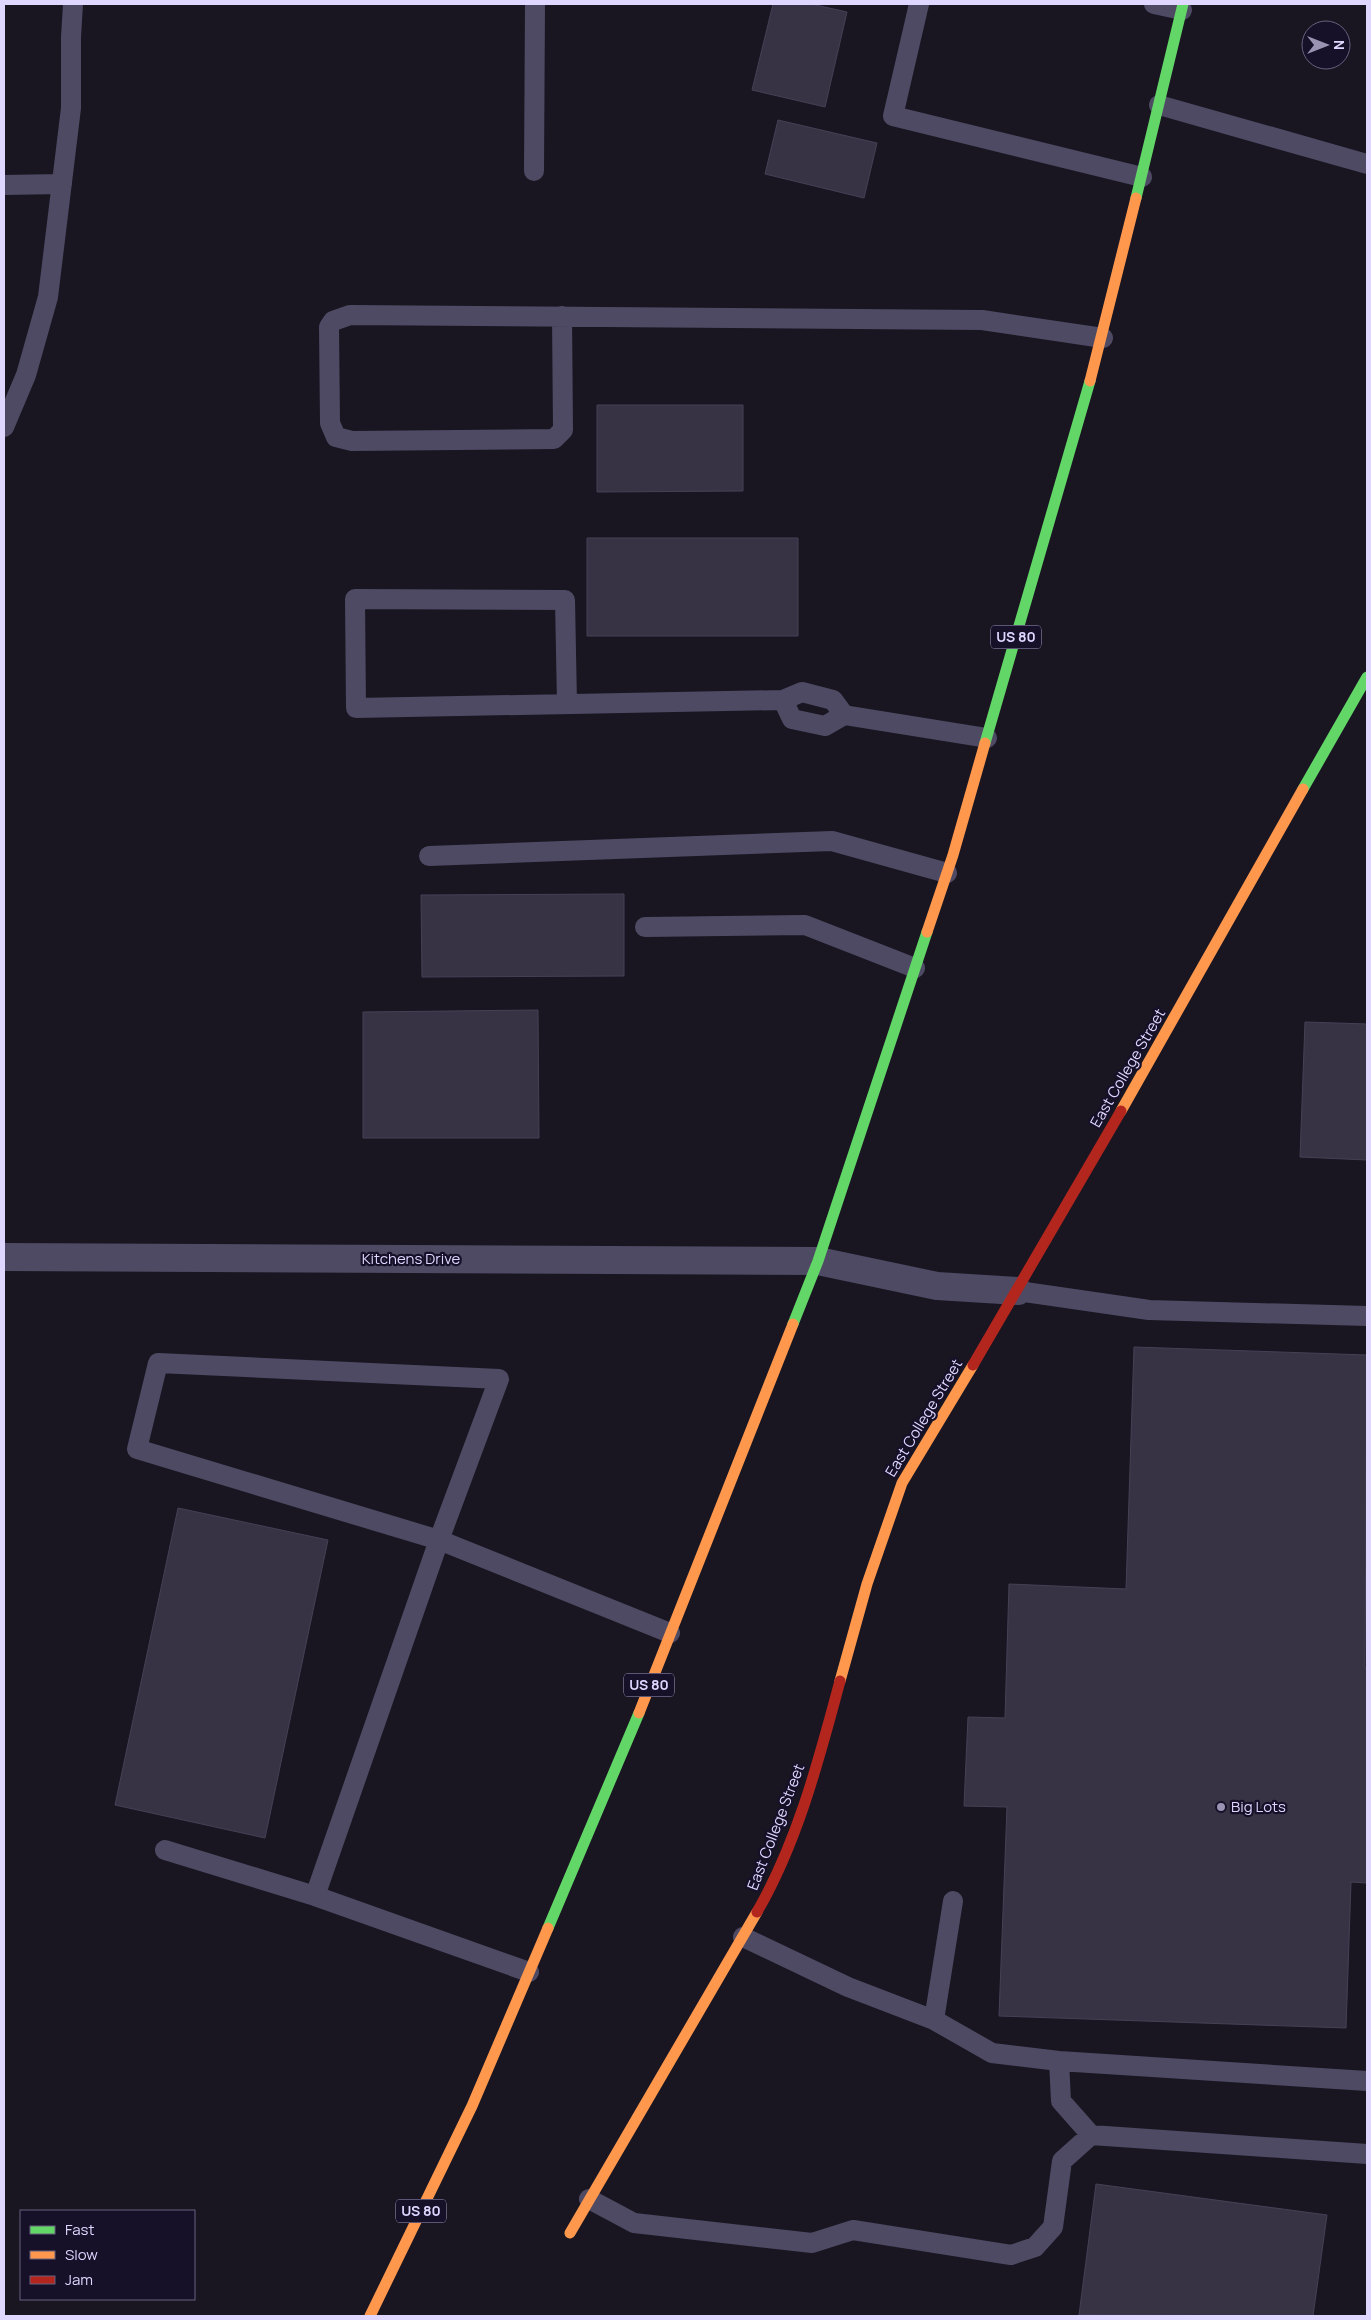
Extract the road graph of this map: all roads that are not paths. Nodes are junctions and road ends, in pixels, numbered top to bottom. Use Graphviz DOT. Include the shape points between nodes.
graph roads {
  1 [pos="73,4"];
  2 [pos="535,4"];
  3 [pos="919,4"];
  4 [pos="1154,4"];
  5 [pos="1183,7"];
  6 [pos="1159,106"];
  7 [pos="1367,164"];
  8 [pos="534,171"];
  9 [pos="1142,177"];
  10 [pos="62,184"];
  11 [pos="4,186"];
  12 [pos="562,316"];
  13 [pos="1103,338"];
  14 [pos="4,427"];
  15 [pos="1367,677"];
  16 [pos="783,700"];
  17 [pos="567,704"];
  18 [pos="844,716"];
  19 [pos="987,738"];
  20 [pos="429,856"];
  21 [pos="947,873"];
  22 [pos="645,927"];
  23 [pos="915,968"];
  24 [pos="4,1257"];
  25 [pos="818,1261"];
  26 [pos="1018,1291"];
  27 [pos="1367,1316"];
  28 [pos="439,1540"];
  29 [pos="670,1633"];
  30 [pos="164,1850"];
  31 [pos="315,1896"];
  32 [pos="953,1901"];
  33 [pos="743,1937"];
  34 [pos="529,1972"];
  35 [pos="934,2020"];
  36 [pos="1059,2060"];
  37 [pos="1367,2081"];
  38 [pos="1091,2135"];
  39 [pos="1367,2154"];
  40 [pos="589,2199"];
  41 [pos="570,2233"];
  42 [pos="370,2316"];
  1 -- 10 [label="lane" via="72,108"];
  2 -- 8 [label="lane"];
  3 -- 9 [label="lane" via="893,116"];
  4 -- 5 [label="lane"];
  5 -- 6 [label="main road, US 80"];
  6 -- 7 [label="lane"];
  6 -- 9 [label="main road, US 80"];
  9 -- 13 [label="main road, US 80"];
  10 -- 11 [label="lane"];
  10 -- 14 [label="lane" via="48,297 26,375"];
  12 -- 12 [label="lane" via="350,316 333,321 329,327 330,424 336,437 352,441 554,439 563,430"];
  12 -- 13 [label="lane" via="982,320"];
  13 -- 19 [label="main road, US 80"];
  15 -- 26 [label="main road, East College Street"];
  16 -- 17 [label="lane"];
  16 -- 18 [label="lane" via="802,692 833,700"];
  16 -- 18 [label="lane" via="792,719 825,726"];
  17 -- 17 [label="lane" via="356,708 355,599 566,600"];
  18 -- 19 [label="lane"];
  19 -- 21 [label="main road, US 80"];
  20 -- 21 [label="lane" via="832,841"];
  21 -- 23 [label="main road, US 80"];
  22 -- 23 [label="lane" via="805,925"];
  23 -- 25 [label="main road, US 80"];
  24 -- 25 [label="street, Kitchens Drive"];
  25 -- 26 [label="street, Kitchens Drive" via="937,1286"];
  25 -- 29 [label="main road, US 80"];
  26 -- 27 [label="lane" via="1149,1310"];
  26 -- 33 [label="main road, East College Street" via="902,1483 867,1584 812,1787 771,1888"];
  28 -- 28 [label="lane" via="500,1379 158,1363 138,1449"];
  28 -- 29 [label="lane"];
  28 -- 31 [label="lane"];
  29 -- 34 [label="main road, US 80"];
  30 -- 31 [label="lane"];
  31 -- 34 [label="lane"];
  32 -- 35 [label="lane"];
  33 -- 35 [label="lane" via="848,1987"];
  33 -- 40 [label="main road, East College Street"];
  34 -- 42 [label="main road, US 80" via="472,2106"];
  35 -- 36 [label="lane" via="992,2053"];
  36 -- 37 [label="lane"];
  36 -- 38 [label="lane" via="1061,2101"];
  38 -- 39 [label="lane"];
  38 -- 40 [label="lane" via="1062,2161 1053,2227 1035,2247 1011,2255 853,2230 812,2243 634,2223"];
  40 -- 41 [label="main road, East College Street"];
}
